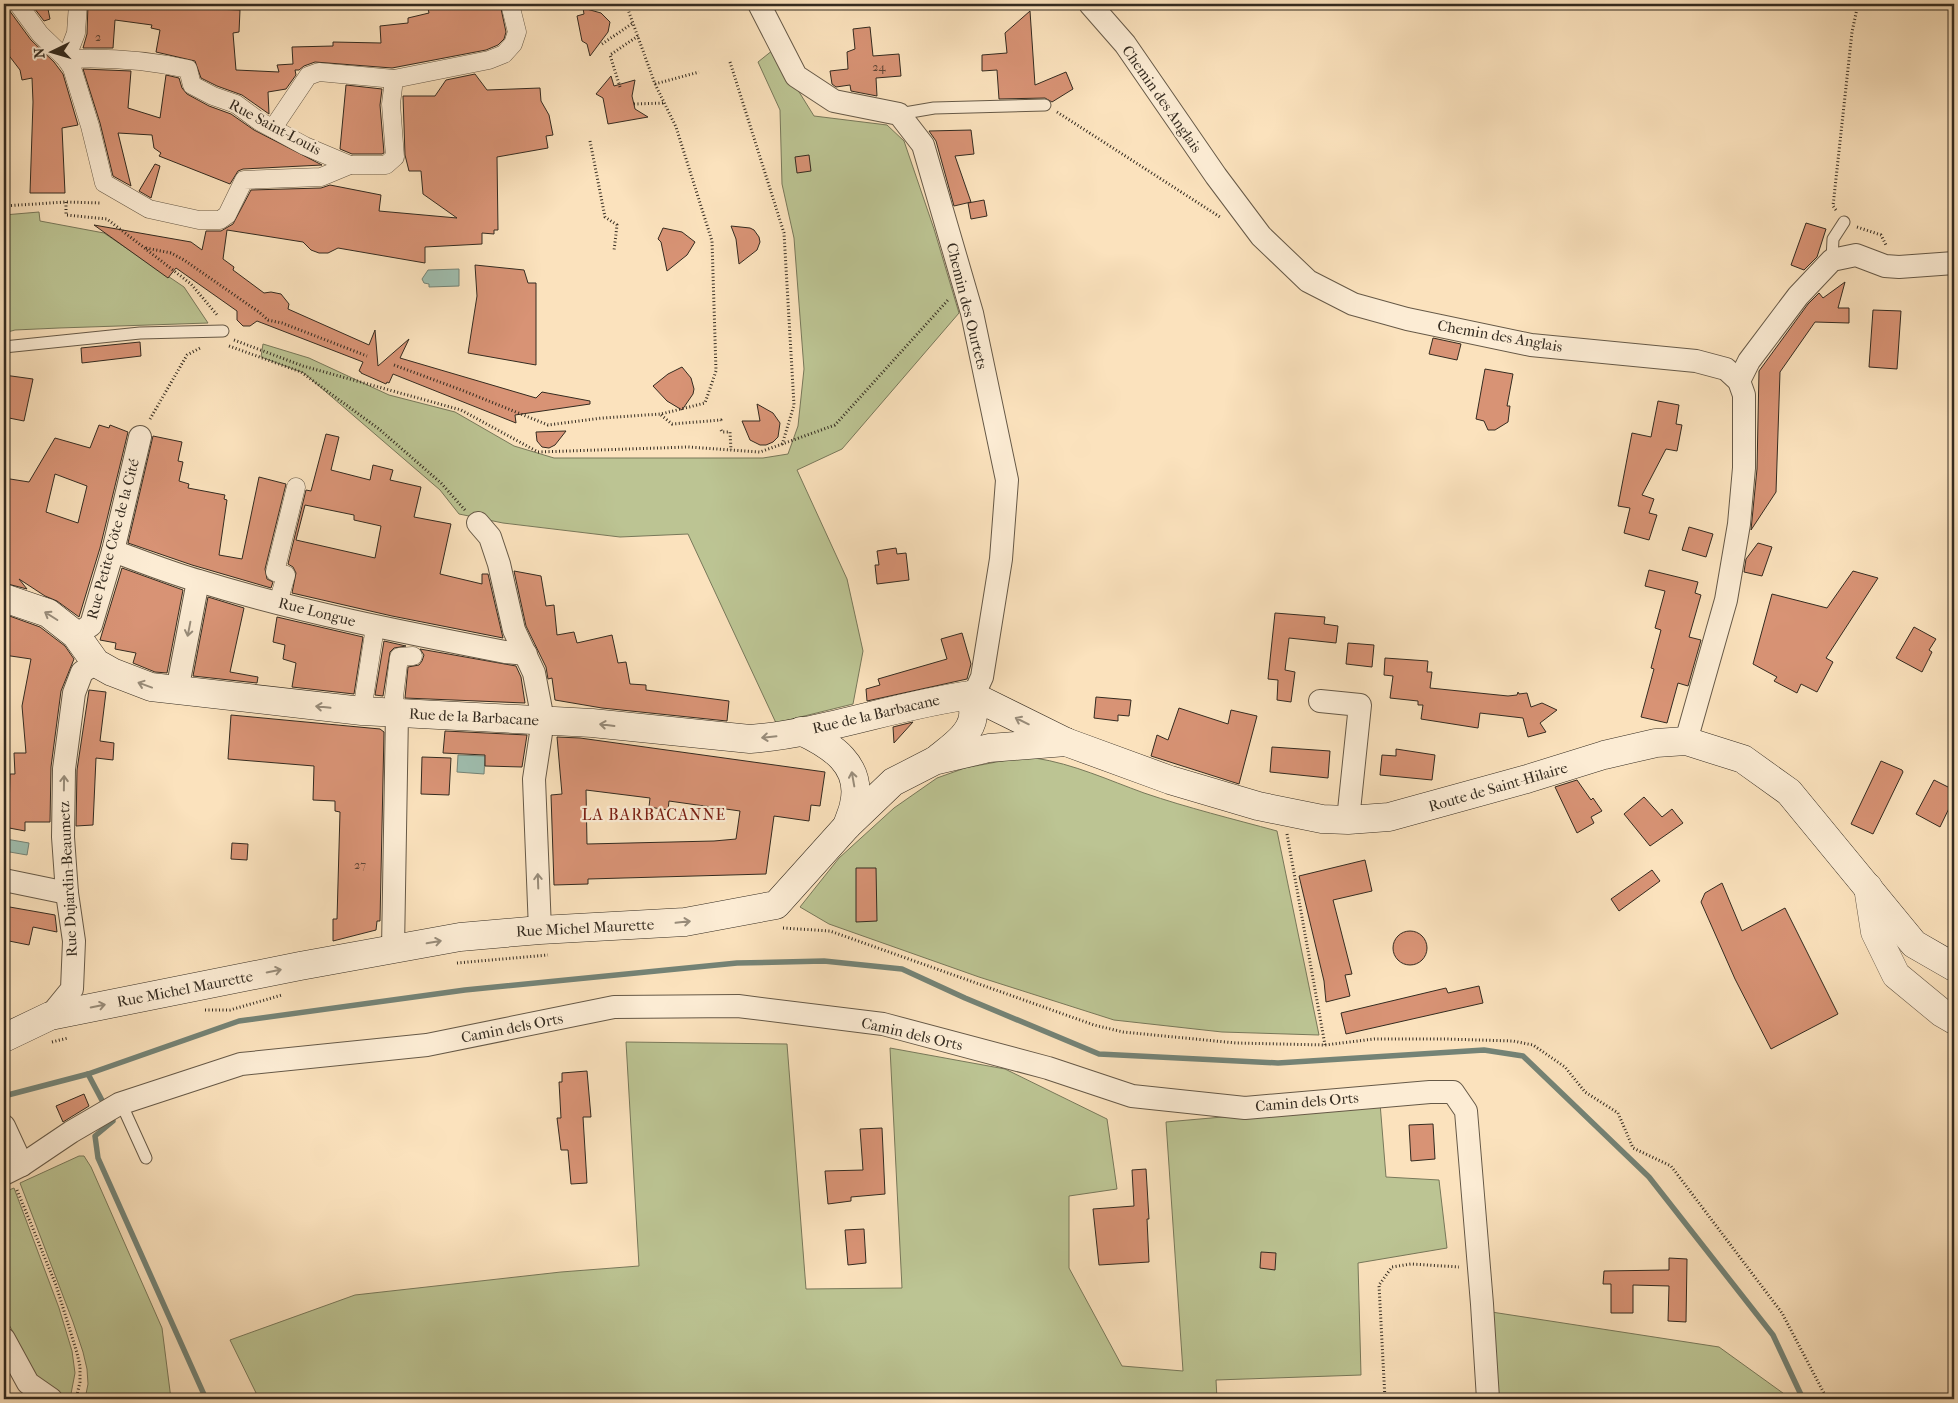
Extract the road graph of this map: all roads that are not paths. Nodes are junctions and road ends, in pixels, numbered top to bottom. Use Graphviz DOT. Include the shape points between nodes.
graph roads {
  1 [pos="18,4"];
  2 [pos="78,4"];
  3 [pos="510,4"];
  4 [pos="759,4"];
  5 [pos="1090,4"];
  6 [pos="66,59"];
  7 [pos="394,79"];
  8 [pos="1045,105"];
  9 [pos="899,114"];
  10 [pos="273,128"];
  11 [pos="350,165"];
  12 [pos="1844,222"];
  13 [pos="1832,260"];
  14 [pos="1954,263"];
  15 [pos="227,335"];
  16 [pos="4,346"];
  17 [pos="1739,381"];
  18 [pos="140,437"];
  19 [pos="296,487"];
  20 [pos="478,523"];
  21 [pos="113,551"];
  22 [pos="198,581"];
  23 [pos="4,598"];
  24 [pos="278,603"];
  25 [pos="375,627"];
  26 [pos="76,635"];
  27 [pos="526,654"];
  28 [pos="413,656"];
  29 [pos="96,663"];
  30 [pos="178,692"];
  31 [pos="971,695"];
  32 [pos="1320,701"];
  33 [pos="362,711"];
  34 [pos="397,713"];
  35 [pos="543,720"];
  36 [pos="801,731"];
  37 [pos="1686,741"];
  38 [pos="1066,742"];
  39 [pos="1024,745"];
  40 [pos="934,761"];
  41 [pos="1348,820"];
  42 [pos="846,826"];
  43 [pos="4,880"];
  44 [pos="1868,887"];
  45 [pos="67,893"];
  46 [pos="540,930"];
  47 [pos="393,950"];
  48 [pos="1954,967"];
  49 [pos="50,1016"];
  50 [pos="1954,1020"];
  51 [pos="4,1038"];
  52 [pos="120,1103"];
  53 [pos="7,1132"];
  54 [pos="146,1158"];
  55 [pos="12,1170"];
  56 [pos="4,1339"];
  57 [pos="51,1399"];
  58 [pos="1488,1399"];
  1 -- 6 [label="street" via="40,34"];
  2 -- 6 [label="street" via="76,33"];
  3 -- 7 [label="street" via="517,32 511,47 501,55"];
  4 -- 9 [label="street" via="796,76 834,101"];
  5 -- 17 [label="street, Chemin des Anglais" via="1125,44 1261,236 1308,281 1353,304 1407,319 1531,345 1696,361 1726,369"];
  6 -- 10 [label="street, Rue Saint-Louis" via="150,62 188,69 192,85 236,104 259,122"];
  6 -- 11 [label="street" via="72,68 90,126 104,183 149,209 200,220 220,220 227,215 244,180 321,177"];
  7 -- 10 [label="street" via="319,72 308,76"];
  7 -- 11 [label="street" via="391,104 394,157 386,164"];
  8 -- 9 [label="lane" via="934,108"];
  9 -- 31 [label="street, Chemin des Ourtets" via="923,145 972,313 1007,480 1001,559 982,677"];
  10 -- 11 [label="street, Rue Saint-Louis"];
  12 -- 13 [label="lane" via="1833,239"];
  13 -- 14 [label="street" via="1856,255 1899,268"];
  13 -- 17 [label="street" via="1798,296 1749,361"];
  15 -- 16 [label="lane" via="140,333"];
  17 -- 37 [label="street" via="1744,395 1744,468 1739,524 1726,600"];
  18 -- 21 [label="street, Rue Petite Côte de la Cité"];
  19 -- 24 [label="street" via="275,572 286,575"];
  20 -- 27 [label="street" via="490,537 514,630"];
  21 -- 22 [label="street, Rue Longue"];
  21 -- 26 [label="street, Rue Petite Côte de la Cité" via="91,625"];
  22 -- 24 [label="street, Rue Longue"];
  22 -- 30 [label="street, one-way"];
  26 -- 23 [label="main road, Rue de la Barbacane, one-way" via="48,613"];
  24 -- 25 [label="street, Rue Longue"];
  25 -- 27 [label="street, Rue Longue"];
  25 -- 33 [label="street"];
  26 -- 29 [label="main road, Rue de la Barbacane"];
  27 -- 35 [label="street" via="534,673"];
  28 -- 34 [label="street" via="399,657 394,697"];
  30 -- 29 [label="main road, Rue de la Barbacane, one-way" via="151,687"];
  45 -- 29 [label="street, Rue Dujardin-Beaumetz, one-way" via="63,837 64,769 74,693 82,672"];
  33 -- 30 [label="main road, Rue de la Barbacane, one-way"];
  31 -- 36 [label="main road, Rue de la Barbacane" via="939,699 834,726"];
  38 -- 31 [label="main road, Route de Saint-Hilaire, one-way"];
  31 -- 39 [label="main road" via="985,723"];
  31 -- 40 [label="main road" via="973,716 970,727 962,738"];
  32 -- 41 [label="street" via="1360,705"];
  33 -- 34 [label="main road, Rue de la Barbacane"];
  34 -- 35 [label="main road, Rue de la Barbacane"];
  34 -- 47 [label="street"];
  36 -- 35 [label="main road, Rue de la Barbacane, one-way" via="750,739"];
  46 -- 35 [label="street, one-way" via="534,779"];
  42 -- 36 [label="main road, one-way" via="855,802 851,770 824,742"];
  37 -- 41 [label="main road, Route de Saint-Hilaire" via="1656,743 1604,755 1527,780 1389,817"];
  37 -- 44 [label="main road, Route de Saint-Hilaire" via="1743,759 1789,792"];
  38 -- 39 [label="main road, Rue Michel Maurette"];
  38 -- 41 [label="main road, Route de Saint-Hilaire" via="1170,780 1283,811 1322,819"];
  39 -- 40 [label="main road, Rue Michel Maurette" via="989,748"];
  40 -- 42 [label="main road, Rue Michel Maurette" via="892,782"];
  46 -- 42 [label="main road, Rue Michel Maurette, one-way" via="685,922 776,905"];
  43 -- 45 [label="street"];
  44 -- 48 [label="main road, Route de Saint-Hilaire" via="1914,944"];
  44 -- 50 [label="main road" via="1875,932 1896,975"];
  45 -- 49 [label="street, Rue Dujardin-Beaumetz" via="74,941 72,989"];
  47 -- 46 [label="main road, Rue Michel Maurette, one-way" via="460,937"];
  49 -- 47 [label="main road, Rue Michel Maurette, one-way"];
  49 -- 51 [label="main road, Rue Dujardin-Beaumetz"];
  52 -- 54 [label="lane"];
  52 -- 55 [label="street, Camin dels Orts"];
  52 -- 58 [label="street, Camin dels Orts" via="241,1064 427,1045 614,1007 738,1006 883,1024 1048,1068 1132,1096 1245,1108 1453,1092 1466,1111"];
  53 -- 55 [label="street"];
  56 -- 57 [label="street" via="28,1383"];
}
